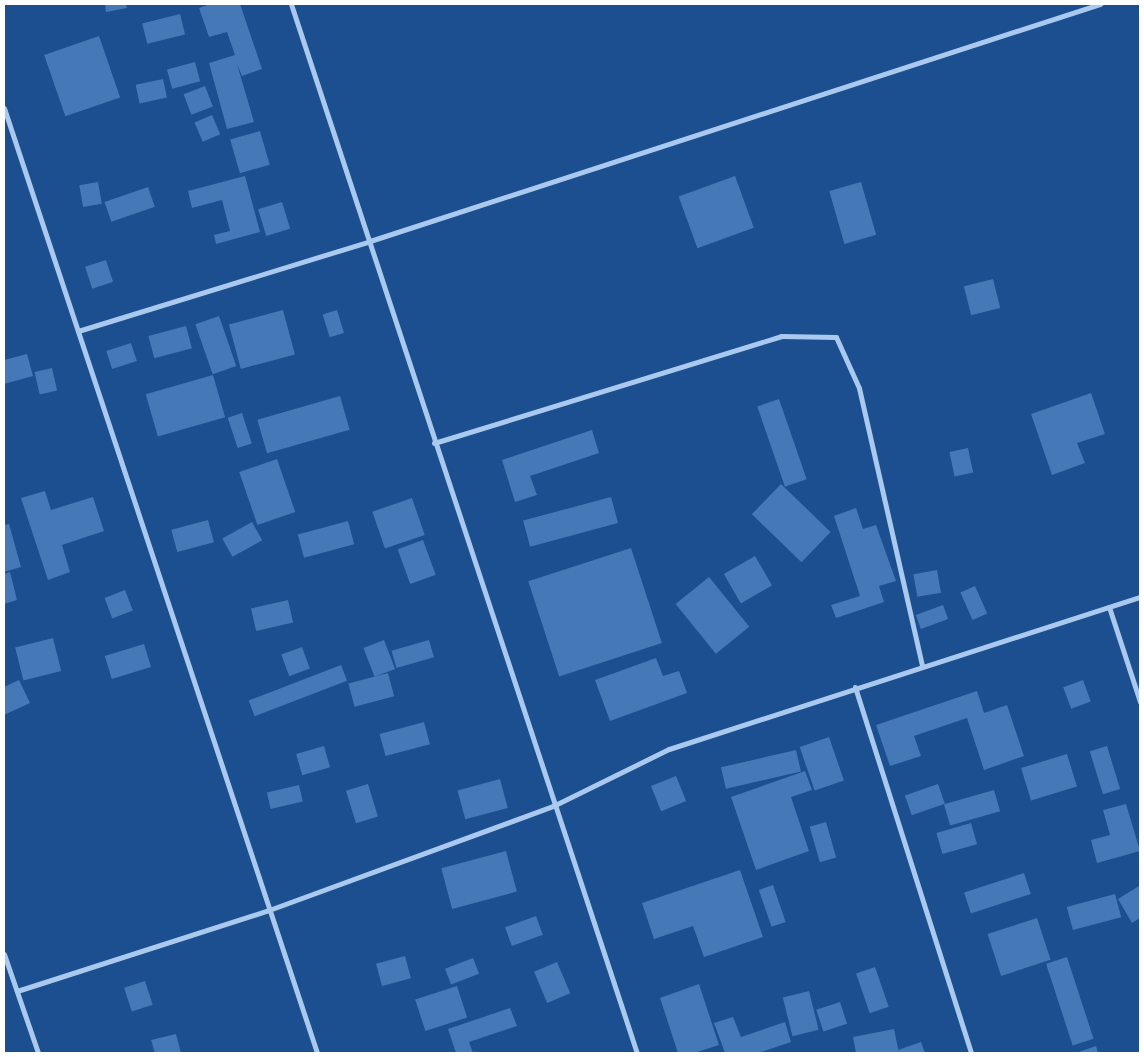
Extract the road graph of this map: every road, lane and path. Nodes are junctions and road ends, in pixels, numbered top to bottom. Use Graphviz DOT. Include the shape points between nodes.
graph roads {
  1 [pos="292,4"];
  2 [pos="1100,4"];
  3 [pos="4,108"];
  4 [pos="7,126"];
  5 [pos="370,241"];
  6 [pos="78,331"];
  7 [pos="434,443"];
  8 [pos="1140,597"];
  9 [pos="1109,607"];
  10 [pos="922,665"];
  11 [pos="855,687"];
  12 [pos="1140,702"];
  13 [pos="553,806"];
  14 [pos="269,910"];
  15 [pos="4,954"];
  16 [pos="17,991"];
  17 [pos="38,1053"];
  18 [pos="317,1053"];
  19 [pos="637,1053"];
  20 [pos="971,1053"];
  1 -- 5 [label="street"];
  2 -- 5 [label="street"];
  3 -- 4 [label="street"];
  4 -- 6 [label="street"];
  5 -- 6 [label="street"];
  5 -- 7 [label="street"];
  6 -- 14 [label="street"];
  7 -- 10 [label="street" via="781,336 836,337 859,388"];
  7 -- 13 [label="street"];
  8 -- 9 [label="street"];
  9 -- 10 [label="street"];
  9 -- 12 [label="street"];
  10 -- 11 [label="street"];
  11 -- 13 [label="street" via="669,749"];
  11 -- 20 [label="street"];
  13 -- 14 [label="street"];
  13 -- 19 [label="street"];
  14 -- 16 [label="street"];
  14 -- 18 [label="street"];
  15 -- 16 [label="street"];
  16 -- 17 [label="street"];
}
